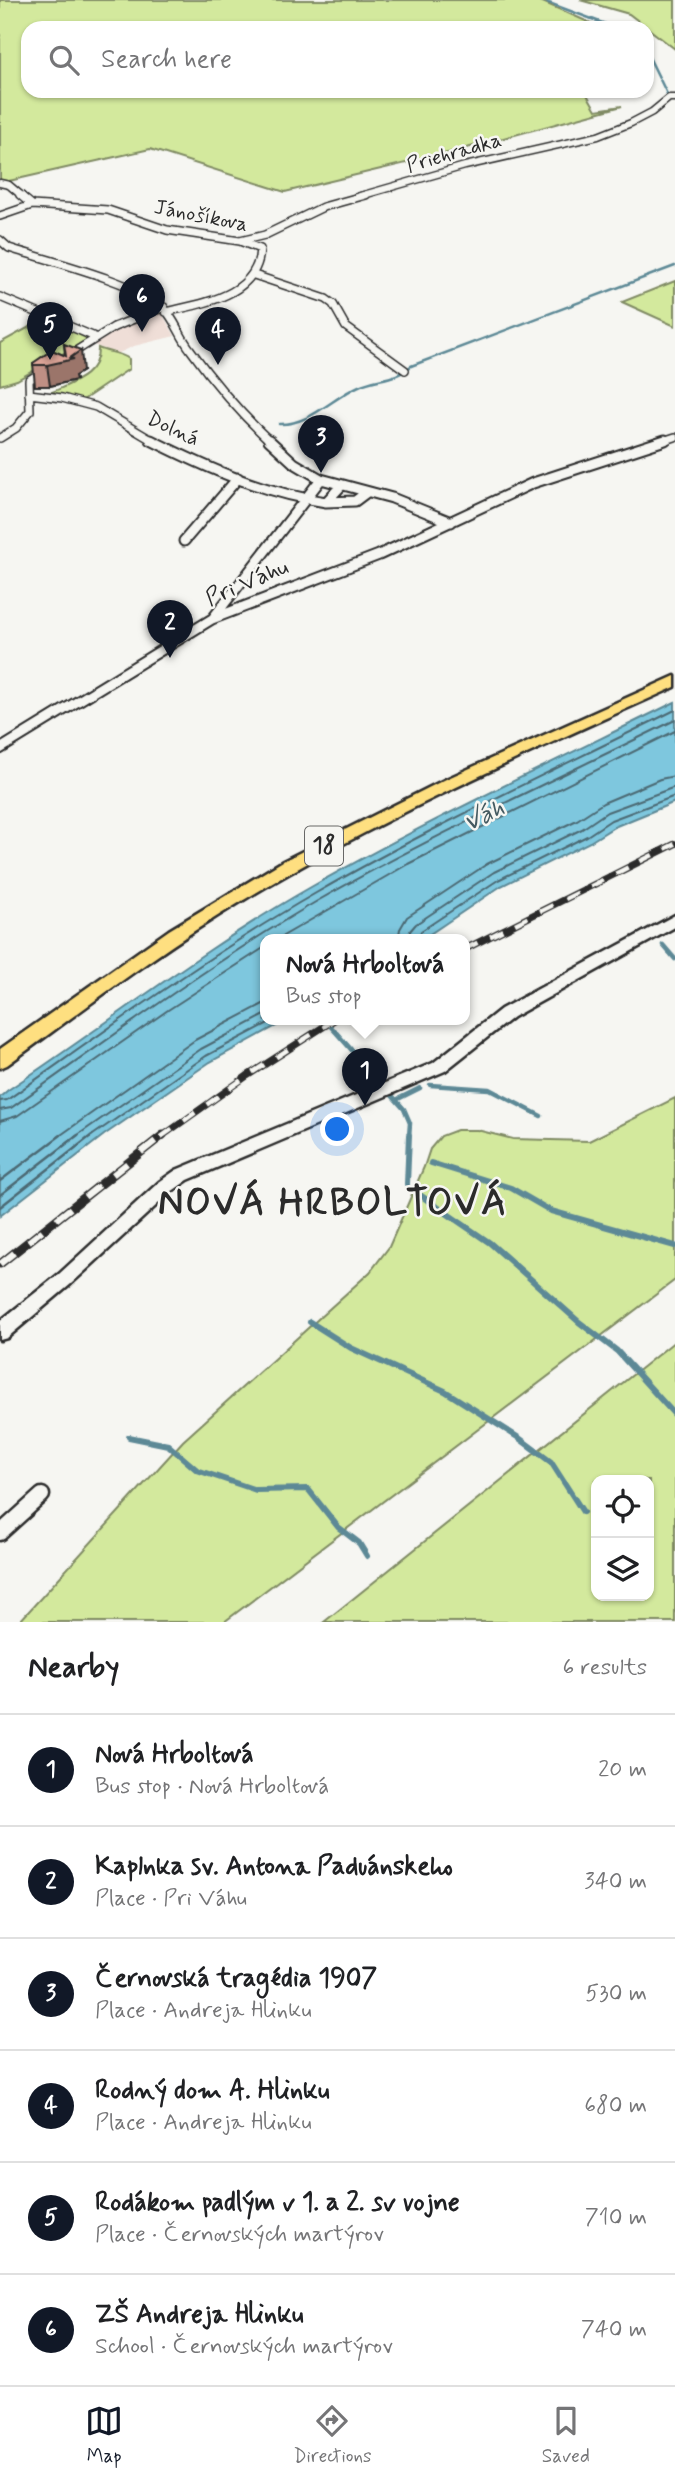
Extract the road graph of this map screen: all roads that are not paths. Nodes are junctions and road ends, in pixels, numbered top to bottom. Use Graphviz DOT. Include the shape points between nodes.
graph roads {
  1 [pos="675,98"];
  2 [pos="0,183"];
  3 [pos="32,205"];
  4 [pos="0,216"];
  5 [pos="280,228"];
  6 [pos="240,241"];
  7 [pos="4,244"];
  8 [pos="261,249"];
  9 [pos="254,275"];
  10 [pos="0,297"];
  11 [pos="165,310"];
  12 [pos="95,337"];
  13 [pos="62,359"];
  14 [pos="52,365"];
  15 [pos="405,370"];
  16 [pos="29,394"];
  17 [pos="675,437"];
  18 [pos="0,438"];
  19 [pos="238,478"];
  20 [pos="321,479"];
  21 [pos="341,486"];
  22 [pos="367,492"];
  23 [pos="304,500"];
  24 [pos="326,502"];
  25 [pos="451,522"];
  26 [pos="184,541"];
  27 [pos="212,619"];
  28 [pos="675,681"];
  29 [pos="0,749"];
  30 [pos="675,920"];
  31 [pos="0,1060"];
  32 [pos="0,1332"];
  33 [pos="42,1495"];
  34 [pos="0,1533"];
  1 -- 5 [label="street, Priehradka" via="598,136 465,166 323,207"];
  2 -- 3 [label="street"];
  3 -- 4 [label="street"];
  3 -- 6 [label="street, Jánošíkova" via="100,208 167,230"];
  5 -- 6 [label="street, Priehradka"];
  5 -- 8 [label="street"];
  6 -- 8 [label="street, Jánošíkova"];
  7 -- 11 [label="street" via="134,288"];
  8 -- 9 [label="street, Jánošíkova" via="260,268"];
  9 -- 11 [label="street" via="222,295"];
  9 -- 15 [label="street" via="326,299 346,327"];
  10 -- 12 [label="street"];
  11 -- 12 [label="street"];
  11 -- 20 [label="street" via="239,412 286,457"];
  12 -- 13 [label="street"];
  14 -- 16 [label="street" via="29,380"];
  16 -- 18 [label="street" via="30,411 23,422"];
  16 -- 19 [label="street, Dolná" via="51,395 100,409 167,448"];
  17 -- 25 [label="street, Pri Váhu" via="533,482"];
  19 -- 23 [label="street, Dolná"];
  19 -- 26 [label="street"];
  20 -- 21 [label="street"];
  20 -- 23 [label="street"];
  21 -- 22 [label="street"];
  21 -- 24 [label="street"];
  22 -- 24 [label="street, Dolná" via="355,501"];
  22 -- 25 [label="street"];
  23 -- 24 [label="street, Dolná"];
  23 -- 27 [label="street"];
  25 -- 27 [label="street, Pri Váhu" via="379,555"];
  27 -- 29 [label="street, Pri Váhu"];
  28 -- 31 [label="main road, 18" via="419,796 318,849 233,898"];
  30 -- 32 [label="street" via="507,1013 439,1067 181,1175"];
  33 -- 34 [label="street"];
}
